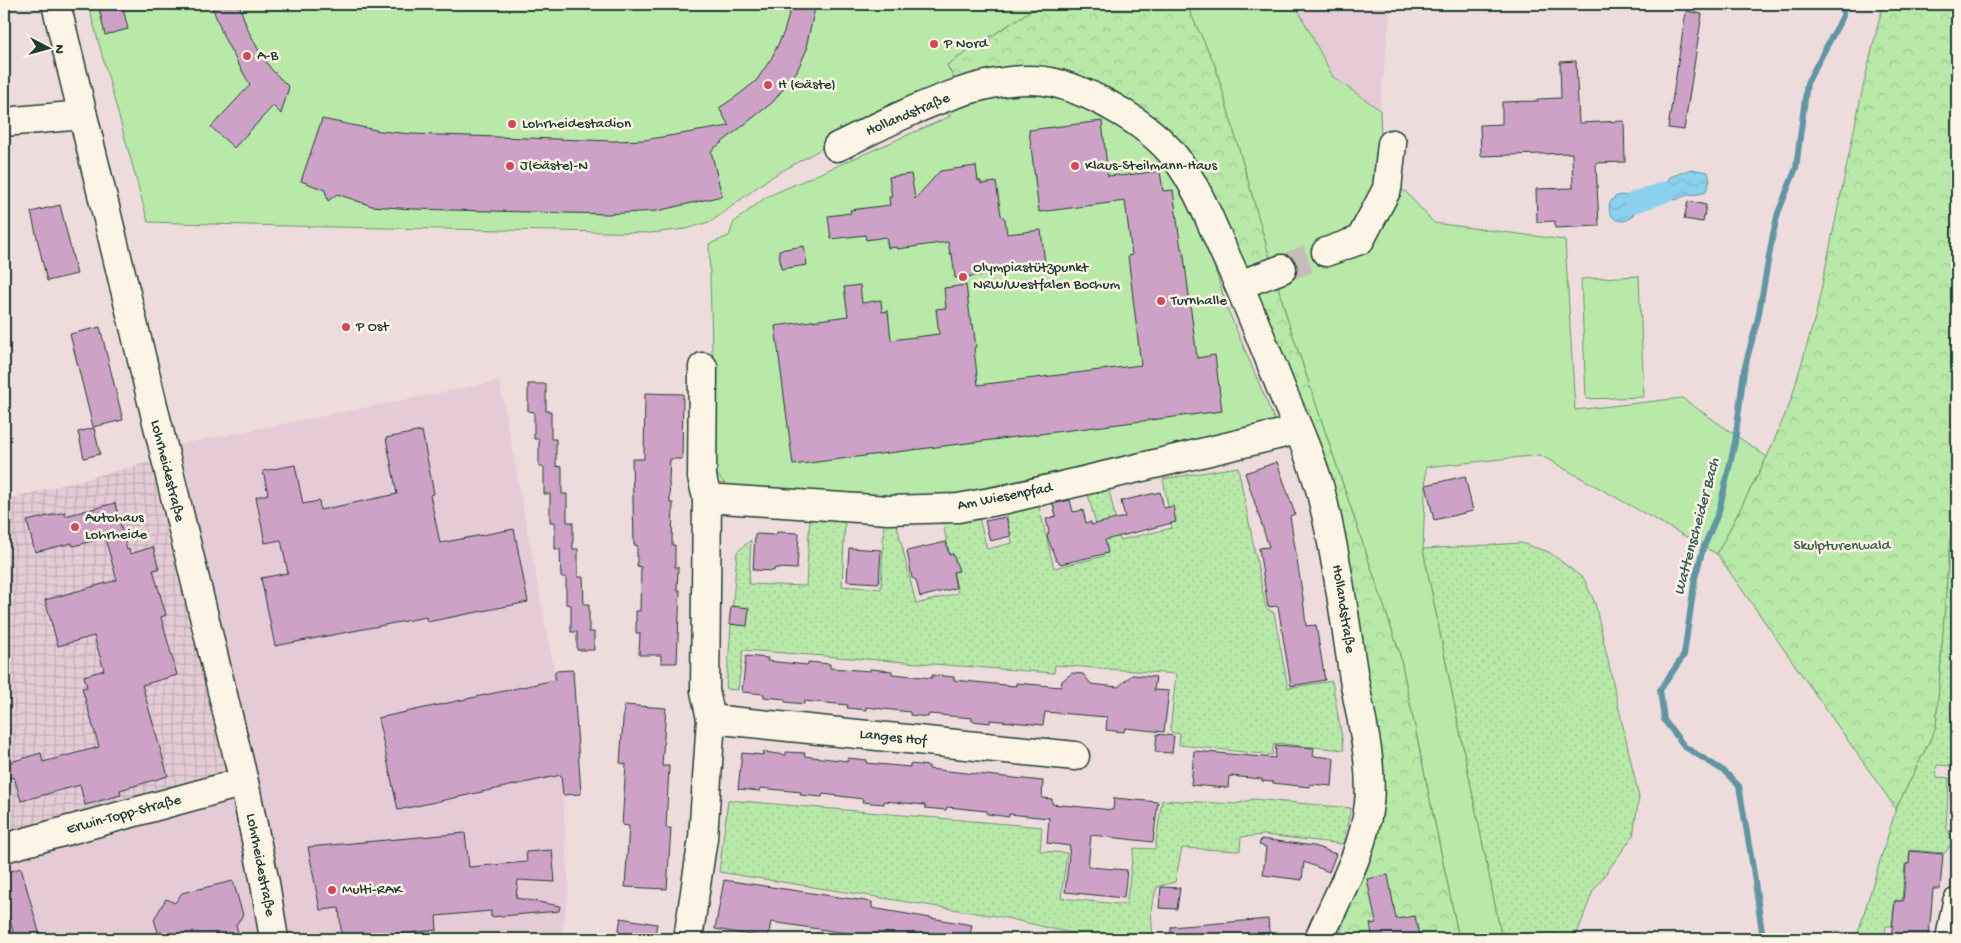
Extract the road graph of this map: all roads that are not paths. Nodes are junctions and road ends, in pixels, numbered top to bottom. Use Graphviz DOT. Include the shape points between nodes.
graph roads {
  1 [pos="56,4"];
  2 [pos="83,115"];
  3 [pos="4,122"];
  4 [pos="1392,144"];
  5 [pos="836,147"];
  6 [pos="1326,252"];
  7 [pos="1282,269"];
  8 [pos="1239,285"];
  9 [pos="703,367"];
  10 [pos="1298,430"];
  11 [pos="707,498"];
  12 [pos="711,720"];
  13 [pos="1075,756"];
  14 [pos="244,782"];
  15 [pos="4,848"];
  16 [pos="1957,902"];
  17 [pos="274,939"];
  18 [pos="688,939"];
  19 [pos="1319,939"];
  20 [pos="1950,939"];
  1 -- 2 [label="street, Lohrheidestraße"];
  2 -- 3 [label="street"];
  2 -- 14 [label="street, Lohrheidestraße"];
  4 -- 6 [label="street" via="1387,189 1360,240"];
  5 -- 8 [label="street, Hollandstraße" via="931,102 992,84 1031,80 1058,84 1134,119 1175,157 1196,192"];
  7 -- 8 [label="street"];
  8 -- 10 [label="street, Hollandstraße"];
  9 -- 11 [label="street" via="702,477"];
  10 -- 11 [label="street, Am Wiesenpfad" via="958,508 888,510"];
  10 -- 19 [label="street, Hollandstraße" via="1319,485 1332,539 1369,779 1369,802 1358,854"];
  11 -- 12 [label="street" via="705,691"];
  12 -- 13 [label="street, Langes Hof"];
  12 -- 18 [label="street" via="703,838"];
  14 -- 15 [label="street, Erwin-Topp-Straße"];
  14 -- 17 [label="street, Lohrheidestraße"];
  16 -- 20 [label="street"];
}
